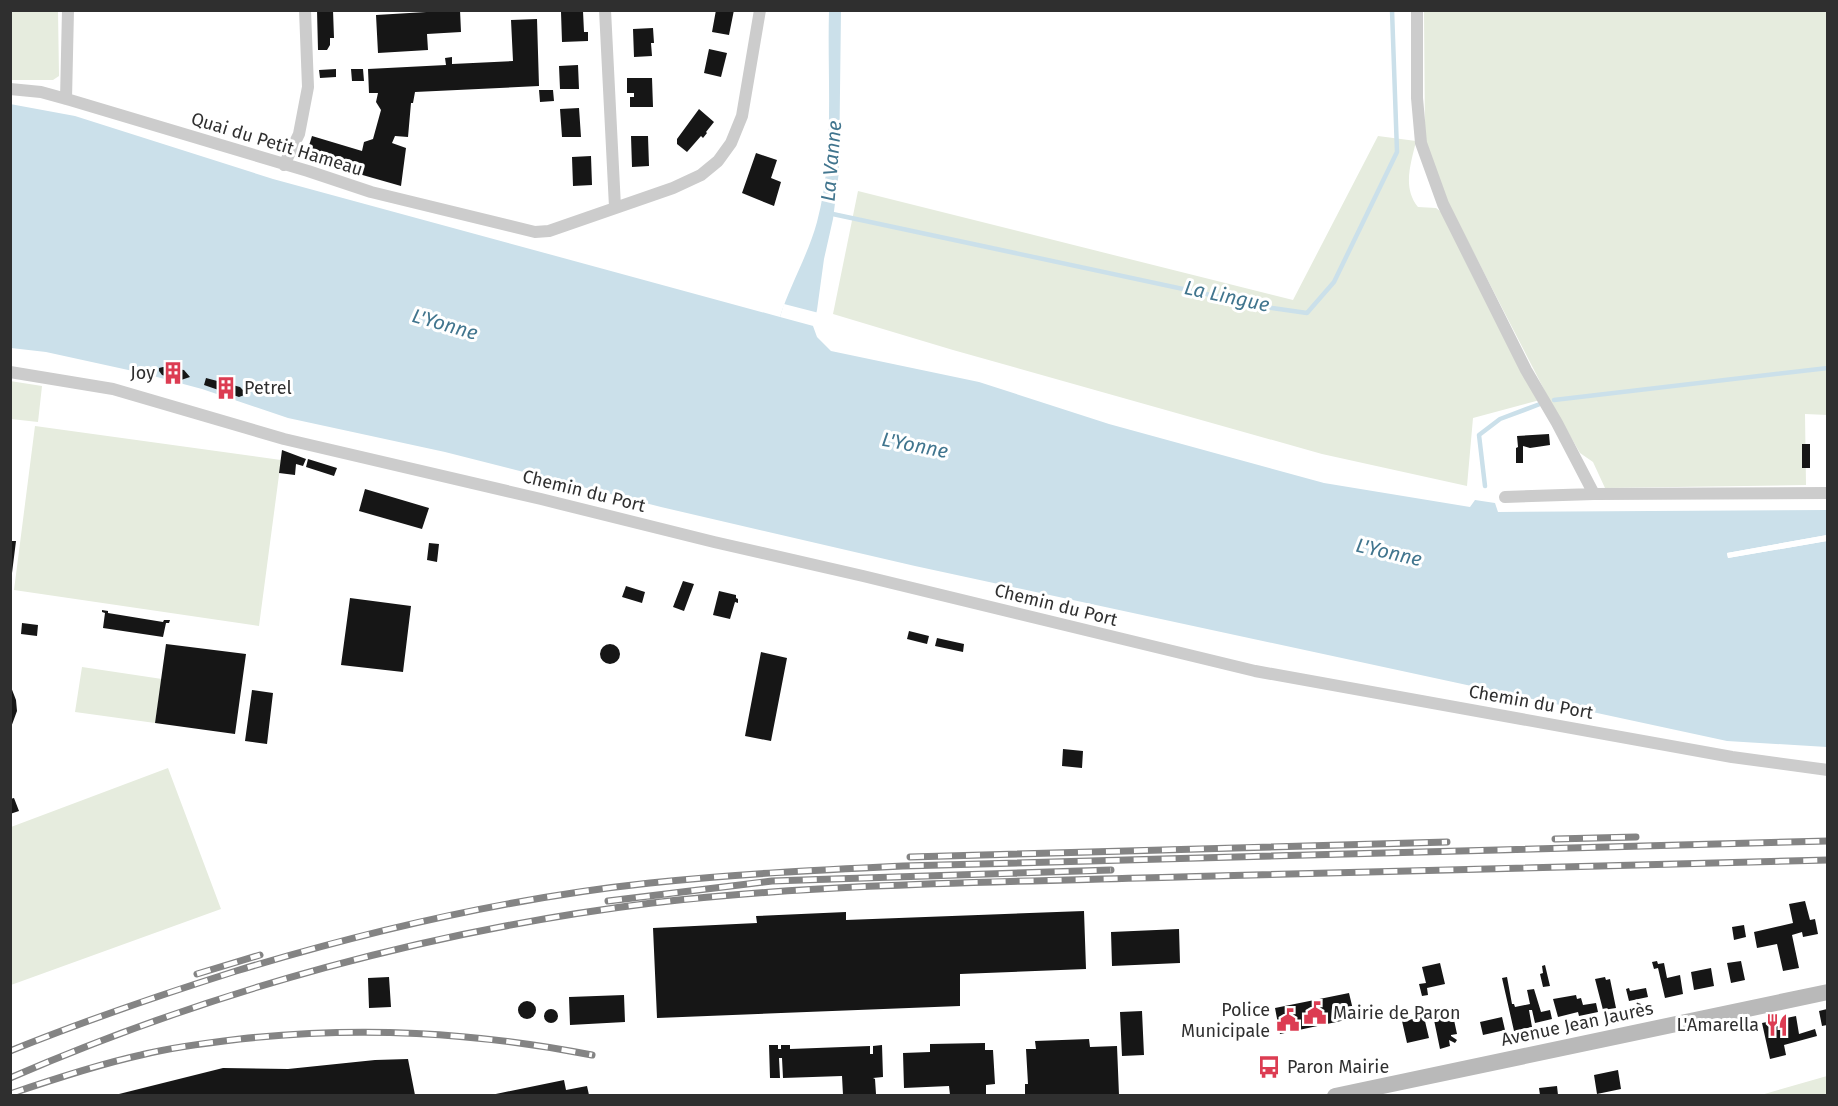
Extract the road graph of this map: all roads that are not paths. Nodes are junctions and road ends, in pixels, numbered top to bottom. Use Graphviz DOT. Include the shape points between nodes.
graph roads {
  1 [pos="68,10"];
  2 [pos="305,10"];
  3 [pos="605,10"];
  4 [pos="760,10"];
  5 [pos="1417,10"];
  6 [pos="10,89"];
  7 [pos="66,99"];
  8 [pos="284,165"];
  9 [pos="615,207"];
  10 [pos="10,372"];
  11 [pos="1827,493"];
  12 [pos="1594,494"];
  13 [pos="1505,497"];
  14 [pos="1827,770"];
  15 [pos="1827,992"];
  16 [pos="1335,1095"];
  1 -- 7 [label="street"];
  2 -- 8 [label="street" via="308,87 299,134"];
  3 -- 9 [label="street"];
  4 -- 9 [label="street" via="742,116 718,161 701,175 673,188"];
  5 -- 12 [label="street" via="1421,143 1443,204 1526,370"];
  6 -- 7 [label="street, Quai du Petit Hameau"];
  7 -- 8 [label="street, Quai du Petit Hameau"];
  8 -- 9 [label="street, Quai du Petit Hameau" via="371,192 535,232 549,231"];
  10 -- 14 [label="street, Chemin du Port" via="113,389 284,439 1255,671 1732,757"];
  11 -- 12 [label="street"];
  12 -- 13 [label="street"];
  15 -- 16 [label="main road, Avenue Jean Jaurès"];
}
